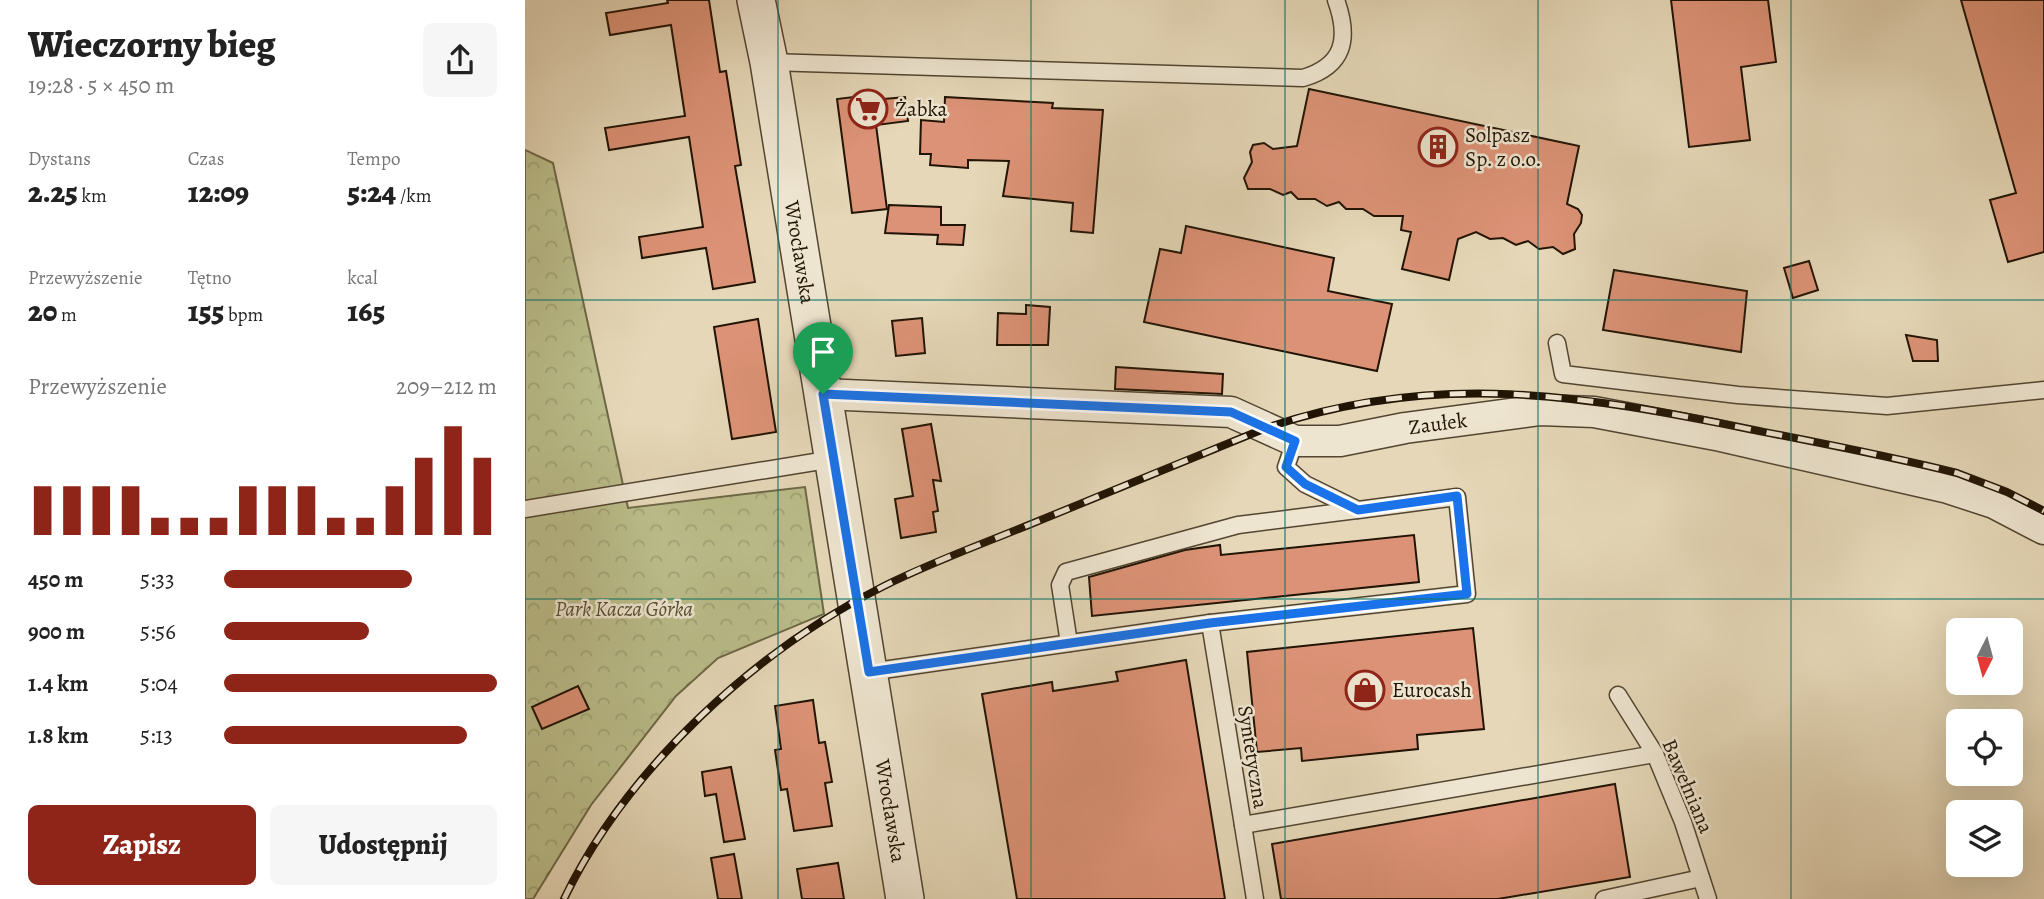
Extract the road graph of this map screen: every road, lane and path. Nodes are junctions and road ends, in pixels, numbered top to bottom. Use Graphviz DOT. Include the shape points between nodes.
graph roads {
  1 [pos="755,0"];
  2 [pos="766,0"];
  3 [pos="1336,0"];
  4 [pos="769,62"];
  5 [pos="1557,343"];
  6 [pos="2044,390"];
  7 [pos="823,394"];
  8 [pos="1295,441"];
  9 [pos="834,459"];
  10 [pos="525,509"];
  11 [pos="1358,510"];
  12 [pos="2044,529"];
  13 [pos="1210,623"];
  14 [pos="1069,643"];
  15 [pos="869,672"];
  16 [pos="1618,695"];
  17 [pos="1655,754"];
  18 [pos="1243,825"];
  19 [pos="1701,878"];
  20 [pos="905,899"];
  21 [pos="1255,899"];
  22 [pos="1604,899"];
  23 [pos="1708,899"];
  1 -- 4 [label="street, Wrocławska"];
  2 -- 4 [label="street, Wrocławska"];
  3 -- 4 [label="lane" via="1343,30 1340,53 1324,72 1303,78"];
  4 -- 7 [label="street, Wrocławska"];
  5 -- 6 [label="lane" via="1563,374 1738,395 1887,405"];
  7 -- 8 [label="street, Zaułek" via="1231,412"];
  7 -- 9 [label="street, Wrocławska"];
  8 -- 11 [label="lane" via="1286,467 1305,484"];
  8 -- 12 [label="street, Zaułek" via="1340,441 1540,410 1594,412 1948,488 1994,503"];
  9 -- 10 [label="lane"];
  9 -- 15 [label="street, Wrocławska"];
  11 -- 13 [label="lane" via="1457,496 1467,594"];
  11 -- 14 [label="lane" via="1238,525 1066,572 1061,585"];
  13 -- 14 [label="lane"];
  13 -- 18 [label="lane, Syntetyczna"];
  14 -- 15 [label="lane"];
  15 -- 20 [label="street, Wrocławska"];
  16 -- 17 [label="lane, Bawełniana"];
  17 -- 18 [label="lane"];
  17 -- 19 [label="lane, Bawełniana"];
  18 -- 21 [label="lane, Syntetyczna"];
  19 -- 22 [label="lane"];
  19 -- 23 [label="lane, Bawełniana"];
}
